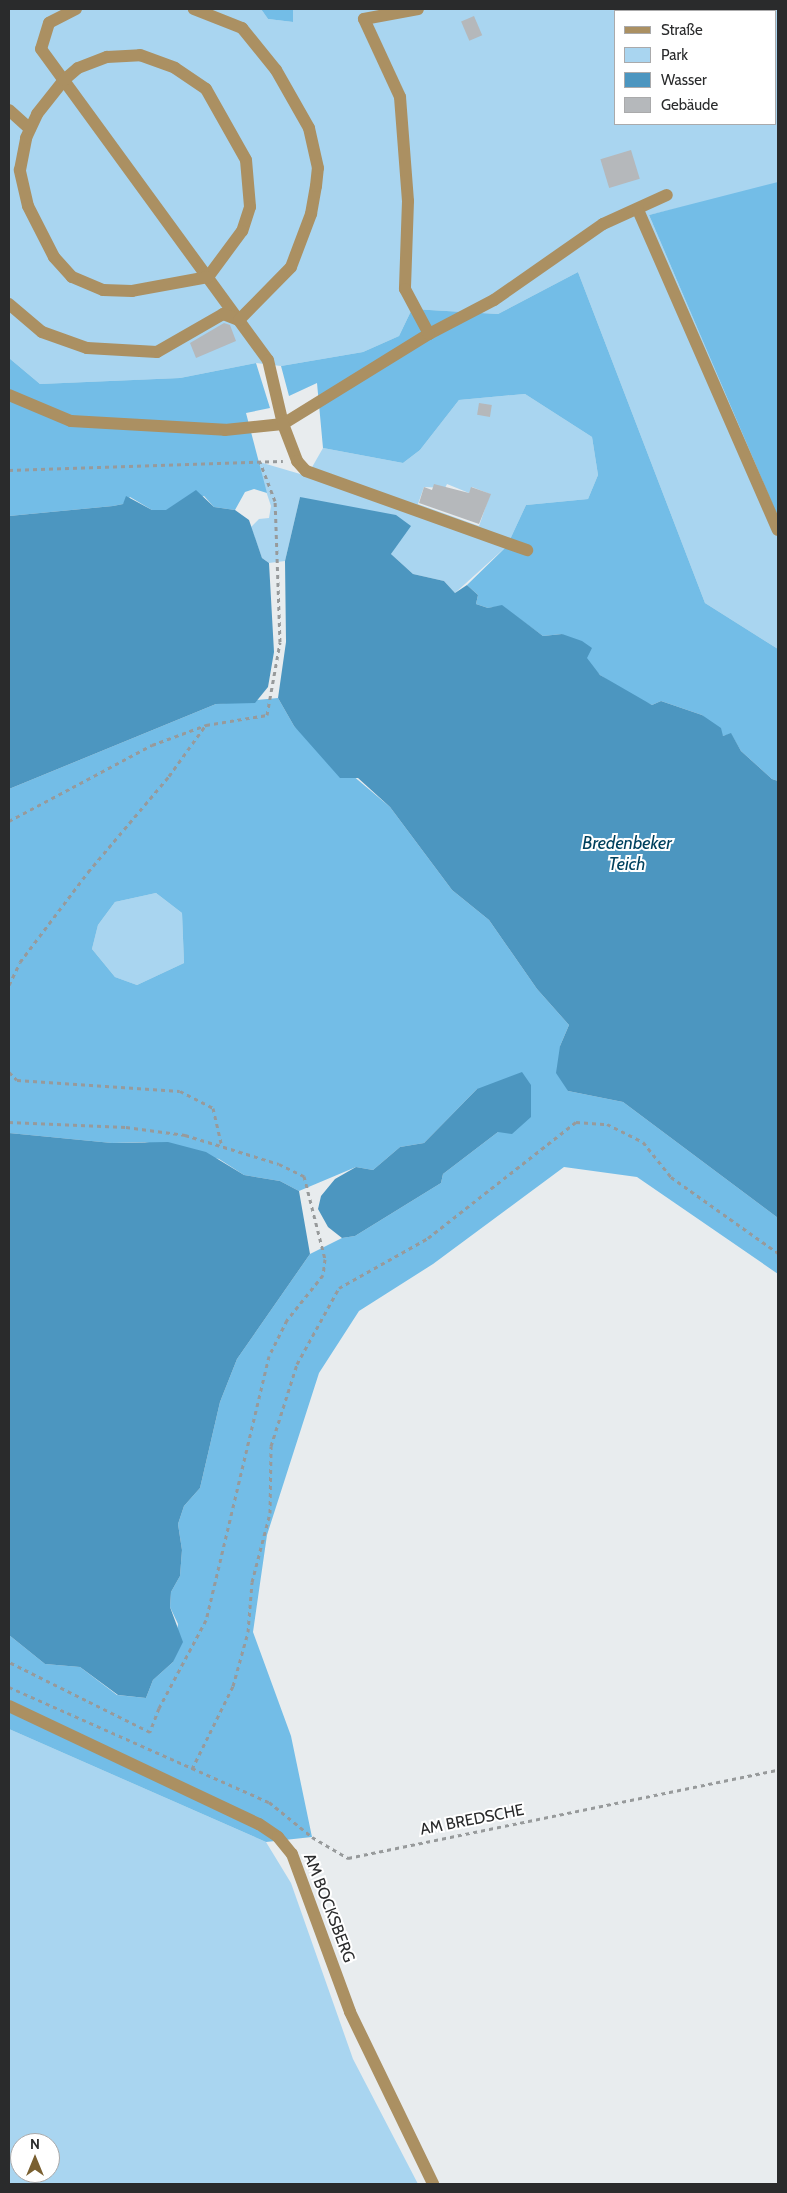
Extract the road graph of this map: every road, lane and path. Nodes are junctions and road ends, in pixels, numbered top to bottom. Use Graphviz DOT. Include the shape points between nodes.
graph roads {
  1 [pos="76,9"];
  2 [pos="194,9"];
  3 [pos="418,9"];
  4 [pos="64,80"];
  5 [pos="9,110"];
  6 [pos="30,129"];
  7 [pos="667,195"];
  8 [pos="638,210"];
  9 [pos="208,277"];
  10 [pos="9,304"];
  11 [pos="239,320"];
  12 [pos="429,334"];
  13 [pos="9,395"];
  14 [pos="283,424"];
  15 [pos="297,461"];
  16 [pos="260,462"];
  17 [pos="9,470"];
  18 [pos="778,530"];
  19 [pos="527,550"];
  20 [pos="206,725"];
  21 [pos="9,821"];
  22 [pos="9,984"];
  23 [pos="9,1072"];
  24 [pos="9,1122"];
  25 [pos="222,1146"];
  26 [pos="778,1253"];
  27 [pos="9,1662"];
  28 [pos="9,1687"];
  29 [pos="9,1706"];
  30 [pos="192,1769"];
  31 [pos="778,1770"];
  32 [pos="433,2184"];
  1 -- 4 [label="street" via="56,17 43,34 41,49"];
  2 -- 11 [label="street" via="242,28 257,45 294,98 309,128 318,168 311,214 291,267"];
  3 -- 12 [label="street" via="364,19 400,97 408,200 406,289"];
  4 -- 6 [label="street" via="37,114"];
  4 -- 9 [label="street"];
  4 -- 9 [label="street" via="78,68 107,57 140,55 175,68 206,89 246,160 250,207 242,231"];
  5 -- 6 [label="street"];
  6 -- 9 [label="street" via="20,170 28,206 40,235 72,277 103,290 132,292"];
  7 -- 8 [label="street"];
  8 -- 12 [label="street" via="603,224 494,300"];
  8 -- 18 [label="street"];
  9 -- 11 [label="street"];
  10 -- 11 [label="street" via="42,332 87,348 132,352 157,352 223,314"];
  11 -- 14 [label="street" via="268,360"];
  12 -- 14 [label="street"];
  13 -- 14 [label="street" via="71,421 208,429"];
  14 -- 15 [label="street"];
  15 -- 16 [label="path"];
  15 -- 19 [label="street" via="306,471"];
  16 -- 17 [label="path"];
  16 -- 20 [label="path" via="275,501 279,667 267,715"];
  20 -- 21 [label="path" via="152,745"];
  20 -- 22 [label="path" via="82,880 20,962"];
  23 -- 25 [label="path" via="17,1080 180,1091 213,1108"];
  24 -- 25 [label="path" via="126,1127 185,1135"];
  25 -- 27 [label="path" via="304,1176 325,1259 323,1275 287,1320 269,1356 206,1620 159,1708 150,1732"];
  26 -- 30 [label="path" via="671,1177 642,1142 607,1124 576,1122 428,1238 339,1288 298,1364 271,1446 270,1513 252,1582 248,1632 233,1686"];
  28 -- 30 [label="path, AM BREDSCHE"];
  29 -- 32 [label="street, AM BOCKSBERG" via="259,1824 278,1837 292,1854 350,2012"];
  30 -- 31 [label="path, AM BREDSCHE" via="269,1802 312,1837 348,1858"];
}
